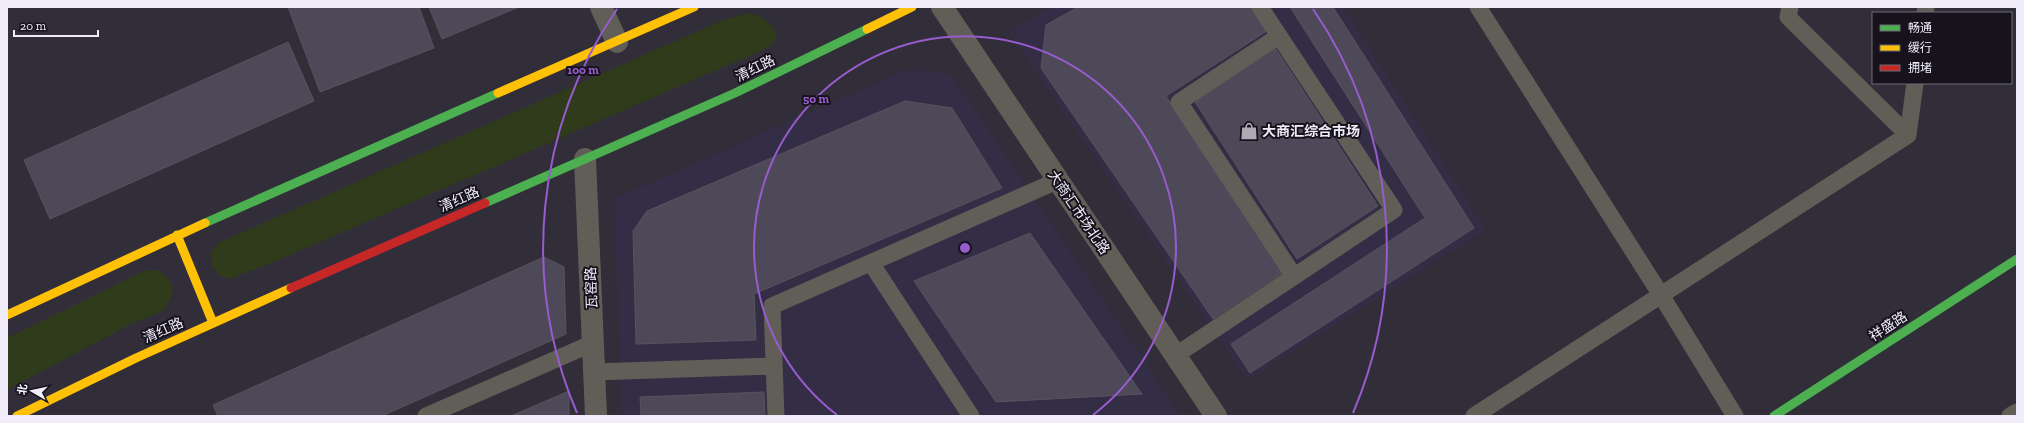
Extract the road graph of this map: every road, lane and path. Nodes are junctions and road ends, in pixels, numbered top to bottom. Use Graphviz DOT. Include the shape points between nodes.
graph roads {
  1 [pos="601,7"];
  2 [pos="694,7"];
  3 [pos="912,7"];
  4 [pos="942,7"];
  5 [pos="1260,7"];
  6 [pos="1478,7"];
  7 [pos="1790,7"];
  8 [pos="1279,36"];
  9 [pos="617,42"];
  10 [pos="1915,84"];
  11 [pos="1908,135"];
  12 [pos="585,159"];
  13 [pos="1059,180"];
  14 [pos="177,235"];
  15 [pos="2017,259"];
  16 [pos="871,263"];
  17 [pos="1294,276"];
  18 [pos="1661,295"];
  19 [pos="7,314"];
  20 [pos="213,323"];
  21 [pos="593,343"];
  22 [pos="1176,355"];
  23 [pos="774,366"];
  24 [pos="594,372"];
  25 [pos="2017,412"];
  26 [pos="17,416"];
  27 [pos="426,416"];
  28 [pos="596,416"];
  29 [pos="776,416"];
  30 [pos="971,416"];
  31 [pos="1216,416"];
  32 [pos="1474,416"];
  33 [pos="1735,416"];
  34 [pos="1774,416"];
  35 [pos="2010,416"];
  1 -- 9 [label="street"];
  2 -- 9 [label="main road"];
  3 -- 12 [label="main road, 清红路" via="735,93"];
  4 -- 13 [label="street, 大商汇市场北路"];
  5 -- 8 [label="lane"];
  6 -- 18 [label="lane"];
  7 -- 11 [label="lane" via="1788,17"];
  8 -- 17 [label="lane" via="1394,210"];
  8 -- 17 [label="lane" via="1179,102"];
  9 -- 14 [label="main road"];
  10 -- 11 [label="lane"];
  11 -- 18 [label="lane"];
  12 -- 20 [label="main road, 清红路"];
  12 -- 21 [label="street, 瓦窑路"];
  13 -- 16 [label="lane"];
  13 -- 22 [label="street, 大商汇市场北路"];
  14 -- 19 [label="main road"];
  14 -- 20 [label="main road"];
  15 -- 34 [label="main road, 祥盛路"];
  16 -- 23 [label="lane" via="772,306"];
  16 -- 30 [label="lane"];
  17 -- 22 [label="lane"];
  18 -- 32 [label="lane"];
  18 -- 33 [label="lane"];
  20 -- 26 [label="main road, 清红路"];
  21 -- 24 [label="street, 瓦窑路"];
  21 -- 27 [label="lane"];
  22 -- 31 [label="street, 大商汇市场北路"];
  23 -- 24 [label="lane"];
  23 -- 29 [label="lane"];
  24 -- 28 [label="street, 瓦窑路"];
  25 -- 35 [label="lane"];
}
